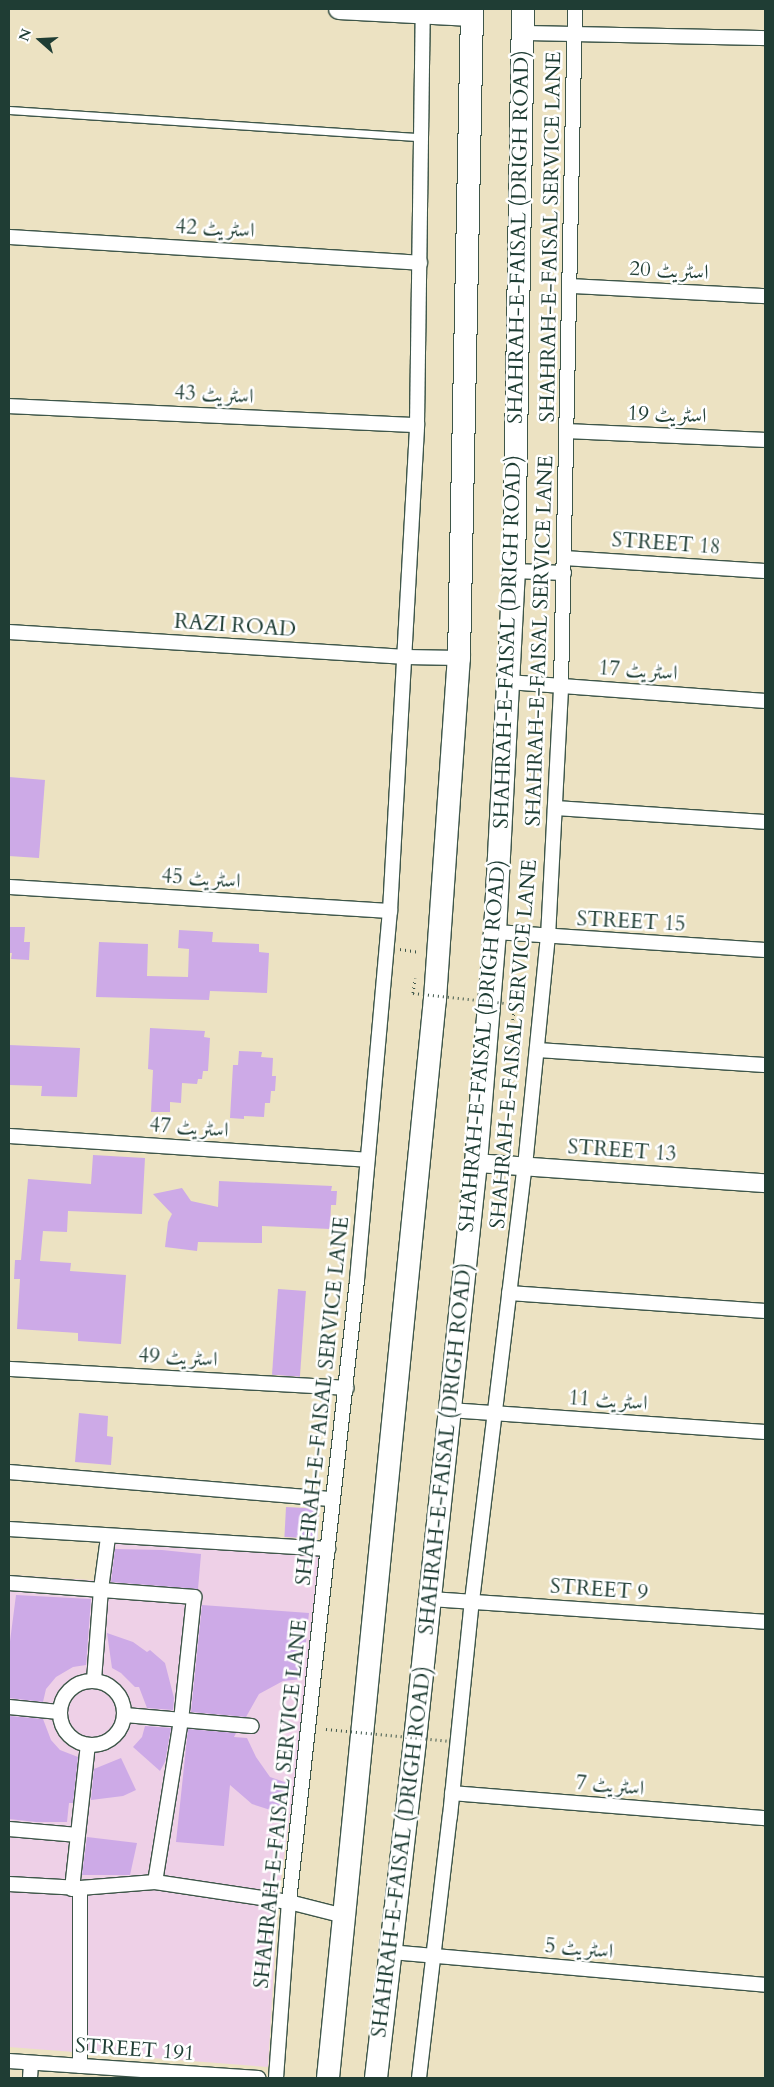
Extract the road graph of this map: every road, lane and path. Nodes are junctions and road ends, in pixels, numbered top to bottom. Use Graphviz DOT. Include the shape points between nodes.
graph roads {
  1 [pos="339,9"];
  2 [pos="523,9"];
  3 [pos="576,9"];
  4 [pos="423,11"];
  5 [pos="472,12"];
  6 [pos="522,32"];
  7 [pos="574,33"];
  8 [pos="765,38"];
  9 [pos="9,110"];
  10 [pos="420,137"];
  11 [pos="9,237"];
  12 [pos="420,263"];
  13 [pos="571,286"];
  14 [pos="765,296"];
  15 [pos="9,406"];
  16 [pos="417,425"];
  17 [pos="567,431"];
  18 [pos="765,440"];
  19 [pos="564,558"];
  20 [pos="514,571"];
  21 [pos="765,571"];
  22 [pos="564,573"];
  23 [pos="9,632"];
  24 [pos="406,657"];
  25 [pos="459,658"];
  26 [pos="508,682"];
  27 [pos="561,686"];
  28 [pos="765,701"];
  29 [pos="555,808"];
  30 [pos="765,822"];
  31 [pos="9,887"];
  32 [pos="390,911"];
  33 [pos="495,932"];
  34 [pos="548,937"];
  35 [pos="765,950"];
  36 [pos="413,993"];
  37 [pos="511,1033"];
  38 [pos="536,1050"];
  39 [pos="765,1065"];
  40 [pos="9,1136"];
  41 [pos="367,1160"];
  42 [pos="476,1163"];
  43 [pos="525,1166"];
  44 [pos="765,1184"];
  45 [pos="509,1293"];
  46 [pos="765,1312"];
  47 [pos="9,1369"];
  48 [pos="346,1388"];
  49 [pos="449,1410"];
  50 [pos="494,1414"];
  51 [pos="765,1432"];
  52 [pos="9,1472"];
  53 [pos="333,1499"];
  54 [pos="9,1529"];
  55 [pos="108,1537"];
  56 [pos="328,1549"];
  57 [pos="9,1583"];
  58 [pos="101,1589"];
  59 [pos="430,1599"];
  60 [pos="472,1601"];
  61 [pos="765,1622"];
  62 [pos="94,1680"];
  63 [pos="9,1707"];
  64 [pos="59,1712"];
  65 [pos="125,1715"];
  66 [pos="181,1720"];
  67 [pos="252,1726"];
  68 [pos="326,1729"];
  69 [pos="450,1741"];
  70 [pos="88,1745"];
  71 [pos="452,1793"];
  72 [pos="765,1818"];
  73 [pos="9,1829"];
  74 [pos="78,1835"];
  75 [pos="155,1882"];
  76 [pos="9,1884"];
  77 [pos="76,1888"];
  78 [pos="289,1902"];
  79 [pos="344,1916"];
  80 [pos="390,1952"];
  81 [pos="433,1956"];
  82 [pos="765,1985"];
  83 [pos="9,2061"];
  84 [pos="31,2062"];
  85 [pos="80,2066"];
  86 [pos="30,2078"];
  87 [pos="258,2078"];
  88 [pos="276,2078"];
  89 [pos="328,2078"];
  90 [pos="376,2078"];
  91 [pos="419,2078"];
  1 -- 4 [label="main road"];
  2 -- 6 [label="highway, SHAHRAH-E-FAISAL (DRIGH ROAD)"];
  3 -- 7 [label="street, SHAHRAH-E-FAISAL SERVICE LANE"];
  4 -- 5 [label="main road"];
  4 -- 10 [label="street, SHAHRAH-E-FAISAL SERVICE LANE"];
  5 -- 25 [label="highway"];
  6 -- 7 [label="street"];
  6 -- 20 [label="highway, SHAHRAH-E-FAISAL (DRIGH ROAD)"];
  7 -- 8 [label="street"];
  7 -- 13 [label="street, SHAHRAH-E-FAISAL SERVICE LANE"];
  9 -- 10 [label="lane"];
  10 -- 12 [label="street, SHAHRAH-E-FAISAL SERVICE LANE"];
  11 -- 12 [label="street, اسٹریٹ 42"];
  12 -- 16 [label="street, SHAHRAH-E-FAISAL SERVICE LANE"];
  13 -- 14 [label="street, اسٹریٹ 20"];
  13 -- 17 [label="street, SHAHRAH-E-FAISAL SERVICE LANE"];
  15 -- 16 [label="street, اسٹریٹ 43"];
  16 -- 24 [label="street, SHAHRAH-E-FAISAL SERVICE LANE"];
  17 -- 18 [label="street, اسٹریٹ 19"];
  17 -- 19 [label="street, SHAHRAH-E-FAISAL SERVICE LANE"];
  19 -- 21 [label="street, STREET 18"];
  19 -- 22 [label="street, SHAHRAH-E-FAISAL SERVICE LANE"];
  20 -- 22 [label="street"];
  20 -- 26 [label="highway, SHAHRAH-E-FAISAL (DRIGH ROAD)"];
  22 -- 27 [label="street, SHAHRAH-E-FAISAL SERVICE LANE"];
  23 -- 24 [label="street, RAZI ROAD"];
  24 -- 25 [label="street, RAZI ROAD"];
  24 -- 32 [label="street, SHAHRAH-E-FAISAL SERVICE LANE"];
  25 -- 79 [label="highway" via="434,1009"];
  26 -- 27 [label="street, اسٹریٹ 17"];
  26 -- 33 [label="highway, SHAHRAH-E-FAISAL (DRIGH ROAD)"];
  27 -- 28 [label="street, اسٹریٹ 17"];
  27 -- 29 [label="street, SHAHRAH-E-FAISAL SERVICE LANE"];
  29 -- 30 [label="street"];
  29 -- 34 [label="street, SHAHRAH-E-FAISAL SERVICE LANE"];
  31 -- 32 [label="street, اسٹریٹ 45"];
  32 -- 41 [label="street, SHAHRAH-E-FAISAL SERVICE LANE"];
  33 -- 34 [label="street, STREET 15"];
  33 -- 42 [label="highway, SHAHRAH-E-FAISAL (DRIGH ROAD)"];
  34 -- 35 [label="street, STREET 15"];
  34 -- 38 [label="street, SHAHRAH-E-FAISAL SERVICE LANE"];
  36 -- 37 [label="path, bridge" via="515,1004"];
  38 -- 39 [label="street"];
  38 -- 43 [label="street, SHAHRAH-E-FAISAL SERVICE LANE"];
  40 -- 41 [label="street, اسٹریٹ 47"];
  41 -- 48 [label="street, SHAHRAH-E-FAISAL SERVICE LANE"];
  42 -- 43 [label="street, STREET 13"];
  42 -- 49 [label="highway, SHAHRAH-E-FAISAL (DRIGH ROAD)"];
  43 -- 44 [label="street, STREET 13"];
  43 -- 45 [label="street, SHAHRAH-E-FAISAL SERVICE LANE"];
  45 -- 46 [label="street"];
  45 -- 50 [label="street, SHAHRAH-E-FAISAL SERVICE LANE"];
  47 -- 48 [label="street, اسٹریٹ 49"];
  48 -- 53 [label="street, SHAHRAH-E-FAISAL SERVICE LANE"];
  49 -- 50 [label="street, اسٹریٹ 11"];
  49 -- 59 [label="highway, SHAHRAH-E-FAISAL (DRIGH ROAD)"];
  50 -- 51 [label="street, اسٹریٹ 11"];
  50 -- 60 [label="street, SHAHRAH-E-FAISAL SERVICE LANE"];
  52 -- 53 [label="street"];
  53 -- 56 [label="street, SHAHRAH-E-FAISAL SERVICE LANE"];
  54 -- 55 [label="street"];
  55 -- 56 [label="street"];
  55 -- 58 [label="street"];
  56 -- 78 [label="street, SHAHRAH-E-FAISAL SERVICE LANE"];
  57 -- 58 [label="street"];
  58 -- 62 [label="street"];
  58 -- 66 [label="street" via="194,1597"];
  59 -- 60 [label="street, STREET 9"];
  59 -- 80 [label="highway, SHAHRAH-E-FAISAL (DRIGH ROAD)"];
  60 -- 61 [label="street, STREET 9"];
  60 -- 71 [label="street, SHAHRAH-E-FAISAL SERVICE LANE"];
  62 -- 64 [label="street" via="74,1686 63,1698"];
  62 -- 65 [label="street" via="117,1693"];
  63 -- 64 [label="street"];
  64 -- 70 [label="street" via="64,1729 74,1740"];
  65 -- 66 [label="street"];
  65 -- 70 [label="street" via="116,1734 100,1744"];
  66 -- 67 [label="street"];
  66 -- 75 [label="street"];
  68 -- 69 [label="path, bridge"];
  70 -- 74 [label="street"];
  71 -- 72 [label="street, اسٹریٹ 7"];
  71 -- 81 [label="street, SHAHRAH-E-FAISAL SERVICE LANE"];
  73 -- 74 [label="street"];
  74 -- 77 [label="street"];
  75 -- 77 [label="street"];
  75 -- 78 [label="street"];
  76 -- 77 [label="street"];
  77 -- 85 [label="street"];
  78 -- 79 [label="street"];
  78 -- 88 [label="street, SHAHRAH-E-FAISAL SERVICE LANE"];
  79 -- 89 [label="highway"];
  80 -- 81 [label="street, اسٹریٹ 5"];
  80 -- 90 [label="highway, SHAHRAH-E-FAISAL (DRIGH ROAD)"];
  81 -- 82 [label="street, اسٹریٹ 5"];
  81 -- 91 [label="street, SHAHRAH-E-FAISAL SERVICE LANE"];
  83 -- 84 [label="street, STREET 191"];
  84 -- 85 [label="street, STREET 191"];
  84 -- 86 [label="street"];
  85 -- 87 [label="street, STREET 191"];
}
